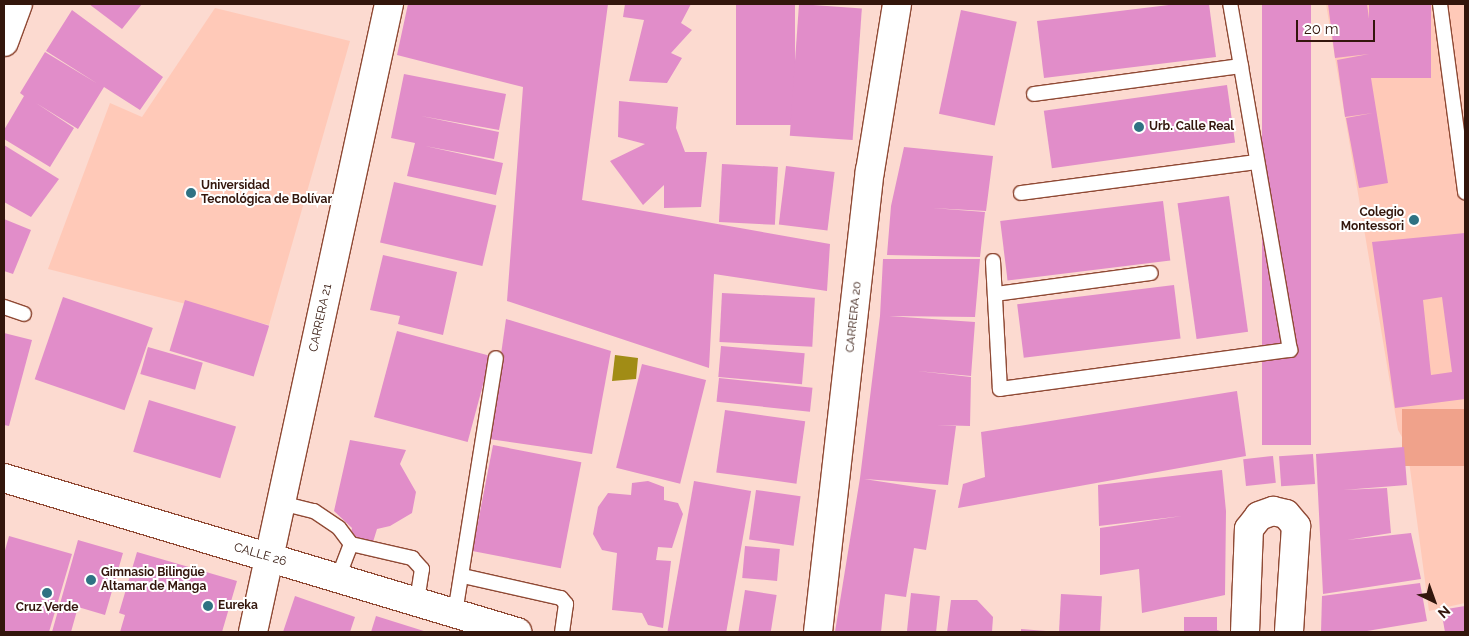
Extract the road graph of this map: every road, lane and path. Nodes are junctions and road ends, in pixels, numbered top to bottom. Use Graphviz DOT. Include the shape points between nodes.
graph roads {
  1 [pos="18,4"];
  2 [pos="389,4"];
  3 [pos="897,4"];
  4 [pos="1230,4"];
  5 [pos="1440,4"];
  6 [pos="4,42"];
  7 [pos="1241,66"];
  8 [pos="1034,94"];
  9 [pos="1257,162"];
  10 [pos="1465,192"];
  11 [pos="1021,193"];
  12 [pos="994,261"];
  13 [pos="1151,273"];
  14 [pos="996,294"];
  15 [pos="4,307"];
  16 [pos="24,314"];
  17 [pos="496,358"];
  18 [pos="4,478"];
  19 [pos="281,503"];
  20 [pos="351,544"];
  21 [pos="269,558"];
  22 [pos="463,576"];
  23 [pos="338,578"];
  24 [pos="417,602"];
  25 [pos="455,613"];
  26 [pos="253,632"];
  27 [pos="517,632"];
  28 [pos="562,632"];
  29 [pos="818,632"];
  30 [pos="1245,632"];
  31 [pos="1289,632"];
  1 -- 6 [label="street"];
  2 -- 19 [label="street, CARRERA 21"];
  3 -- 29 [label="street, CARRERA 20" via="870,171"];
  4 -- 7 [label="lane"];
  5 -- 10 [label="lane"];
  7 -- 8 [label="lane"];
  7 -- 9 [label="lane"];
  9 -- 11 [label="lane"];
  9 -- 14 [label="lane" via="1290,350 1000,389"];
  12 -- 14 [label="lane"];
  13 -- 14 [label="lane"];
  15 -- 16 [label="lane"];
  17 -- 22 [label="lane"];
  18 -- 21 [label="street, CALLE 26"];
  19 -- 20 [label="lane" via="314,511 339,528"];
  19 -- 21 [label="street, CARRERA 21"];
  20 -- 23 [label="lane"];
  20 -- 24 [label="lane" via="412,558 422,568"];
  21 -- 23 [label="street, CALLE 26"];
  21 -- 26 [label="street, CARRERA 21"];
  22 -- 25 [label="lane"];
  22 -- 28 [label="lane" via="561,598 566,604"];
  23 -- 24 [label="street, CALLE 26"];
  24 -- 25 [label="street, CALLE 26"];
  25 -- 27 [label="street, CALLE 26"];
  30 -- 31 [label="street" via="1249,529 1258,516 1273,511 1286,514 1296,526"];
}
